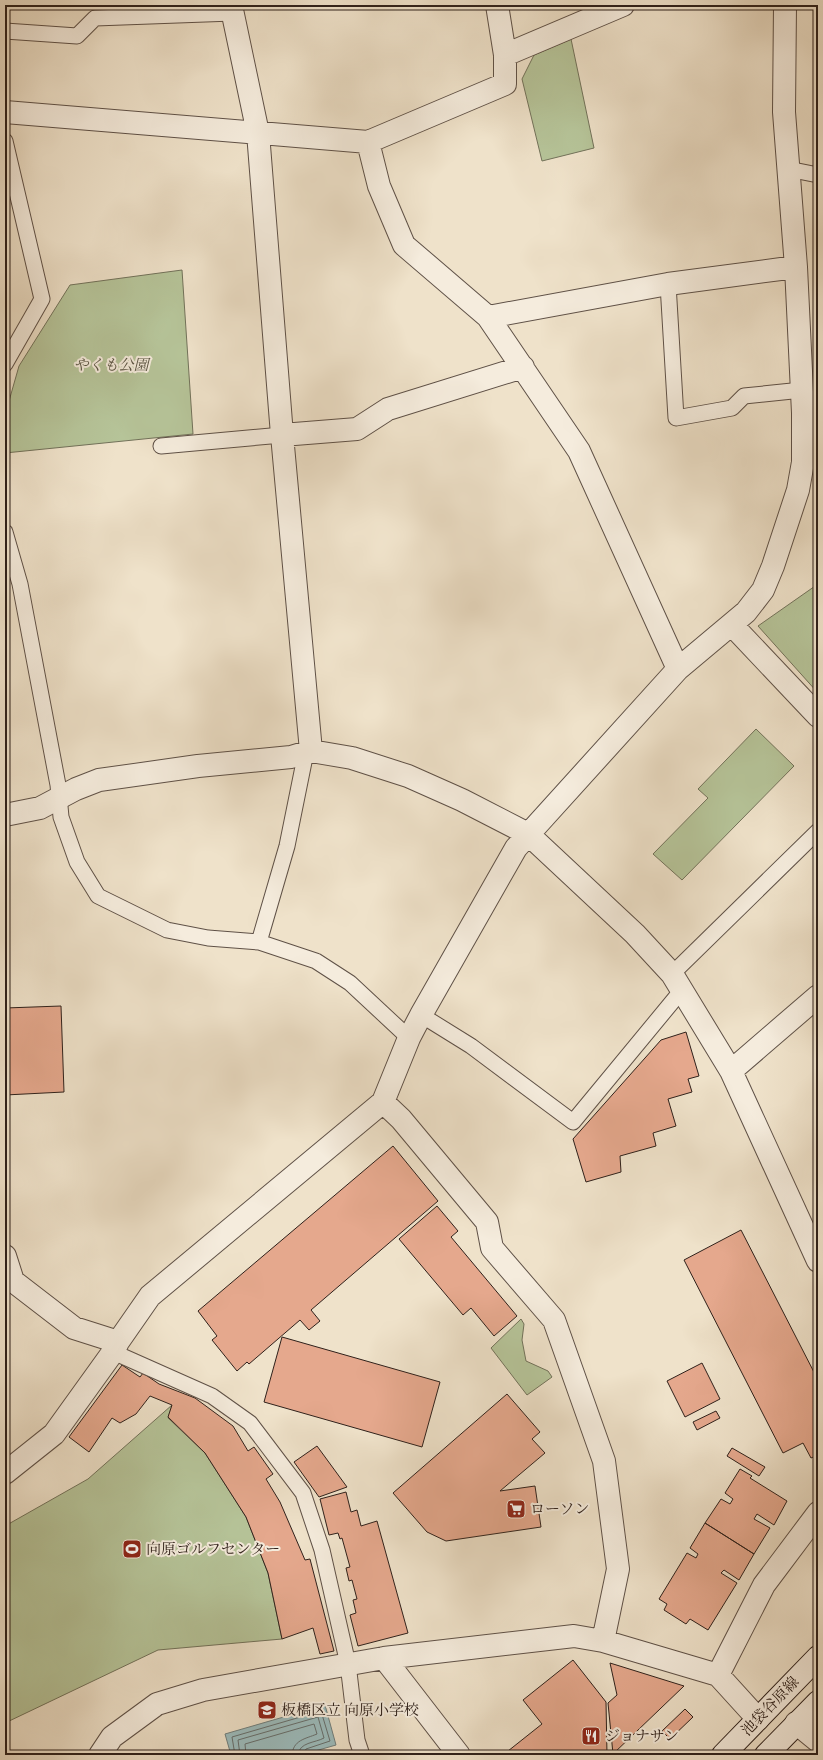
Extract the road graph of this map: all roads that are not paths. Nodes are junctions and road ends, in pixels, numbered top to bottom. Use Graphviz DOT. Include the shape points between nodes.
graph roads {
  1 [pos="497,5"];
  2 [pos="623,5"];
  3 [pos="785,5"];
  4 [pos="232,9"];
  5 [pos="5,31"];
  6 [pos="505,55"];
  7 [pos="5,112"];
  8 [pos="258,133"];
  9 [pos="5,141"];
  10 [pos="368,142"];
  11 [pos="788,170"];
  12 [pos="818,175"];
  13 [pos="796,267"];
  14 [pos="668,284"];
  15 [pos="488,317"];
  16 [pos="5,364"];
  17 [pos="523,367"];
  18 [pos="802,390"];
  19 [pos="811,412"];
  20 [pos="282,435"];
  21 [pos="160,446"];
  22 [pos="810,476"];
  23 [pos="5,532"];
  24 [pos="732,625"];
  25 [pos="678,669"];
  26 [pos="818,716"];
  27 [pos="309,752"];
  28 [pos="59,798"];
  29 [pos="5,814"];
  30 [pos="818,831"];
  31 [pos="528,834"];
  32 [pos="258,942"];
  33 [pos="677,982"];
  34 [pos="818,996"];
  35 [pos="421,1015"];
  36 [pos="409,1038"];
  37 [pos="731,1071"];
  38 [pos="383,1102"];
  39 [pos="5,1256"];
  40 [pos="818,1261"];
  41 [pos="116,1347"];
  42 [pos="5,1473"];
  43 [pos="818,1513"];
  44 [pos="603,1641"];
  45 [pos="818,1657"];
  46 [pos="384,1658"];
  47 [pos="348,1664"];
  48 [pos="718,1675"];
  49 [pos="818,1702"];
  50 [pos="758,1719"];
  51 [pos="796,1723"];
  52 [pos="818,1741"];
  53 [pos="100,1755"];
  54 [pos="362,1755"];
  55 [pos="459,1755"];
  56 [pos="723,1755"];
  57 [pos="766,1755"];
  1 -- 6 [label="street"];
  2 -- 6 [label="street"];
  3 -- 11 [label="street" via="784,112"];
  4 -- 5 [label="lane" via="94,18 77,36"];
  4 -- 8 [label="street"];
  6 -- 10 [label="street" via="505,84"];
  7 -- 8 [label="street"];
  8 -- 10 [label="street"];
  8 -- 20 [label="street"];
  9 -- 16 [label="lane" via="42,299"];
  10 -- 15 [label="street" via="378,186 404,245"];
  11 -- 12 [label="lane"];
  11 -- 13 [label="street"];
  13 -- 14 [label="street"];
  13 -- 18 [label="street"];
  14 -- 15 [label="street"];
  14 -- 18 [label="lane" via="676,418 732,408 744,396"];
  15 -- 17 [label="street"];
  17 -- 20 [label="street" via="388,409 357,429"];
  17 -- 25 [label="street" via="580,451"];
  18 -- 19 [label="street"];
  19 -- 22 [label="street"];
  20 -- 21 [label="lane"];
  20 -- 27 [label="street"];
  22 -- 24 [label="street" via="763,590"];
  23 -- 28 [label="lane" via="20,584"];
  24 -- 25 [label="street"];
  24 -- 26 [label="street"];
  25 -- 31 [label="street"];
  27 -- 28 [label="street" via="291,758 198,766 99,780"];
  27 -- 31 [label="street" via="352,758 408,776"];
  27 -- 32 [label="lane" via="287,846"];
  28 -- 29 [label="street" via="40,808"];
  28 -- 32 [label="lane" via="61,817 77,862 98,896 168,930 208,938"];
  30 -- 33 [label="lane"];
  31 -- 33 [label="street" via="635,934"];
  31 -- 35 [label="street" via="516,848"];
  32 -- 36 [label="lane" via="316,961 350,983"];
  33 -- 35 [label="lane" via="573,1122 471,1046"];
  33 -- 37 [label="street"];
  34 -- 37 [label="street"];
  35 -- 36 [label="street"];
  36 -- 38 [label="street"];
  37 -- 40 [label="street"];
  38 -- 41 [label="street" via="150,1296"];
  38 -- 44 [label="street" via="487,1222 492,1248 554,1320 604,1461 618,1569"];
  39 -- 41 [label="street" via="13,1281 74,1328"];
  41 -- 42 [label="street" via="54,1434"];
  41 -- 47 [label="lane" via="212,1396 250,1423 303,1494 322,1550"];
  43 -- 48 [label="street" via="764,1585"];
  44 -- 46 [label="street" via="574,1636"];
  44 -- 48 [label="street"];
  45 -- 50 [label="street, 池袋谷原線"];
  46 -- 47 [label="street"];
  46 -- 55 [label="street"];
  47 -- 53 [label="street" via="203,1690 157,1704 112,1737"];
  47 -- 54 [label="lane" via="357,1740"];
  48 -- 50 [label="street"];
  49 -- 51 [label="street, 池袋谷原線"];
  50 -- 56 [label="street, 池袋谷原線"];
  51 -- 52 [label="street"];
  51 -- 57 [label="street, 池袋谷原線"];
}
